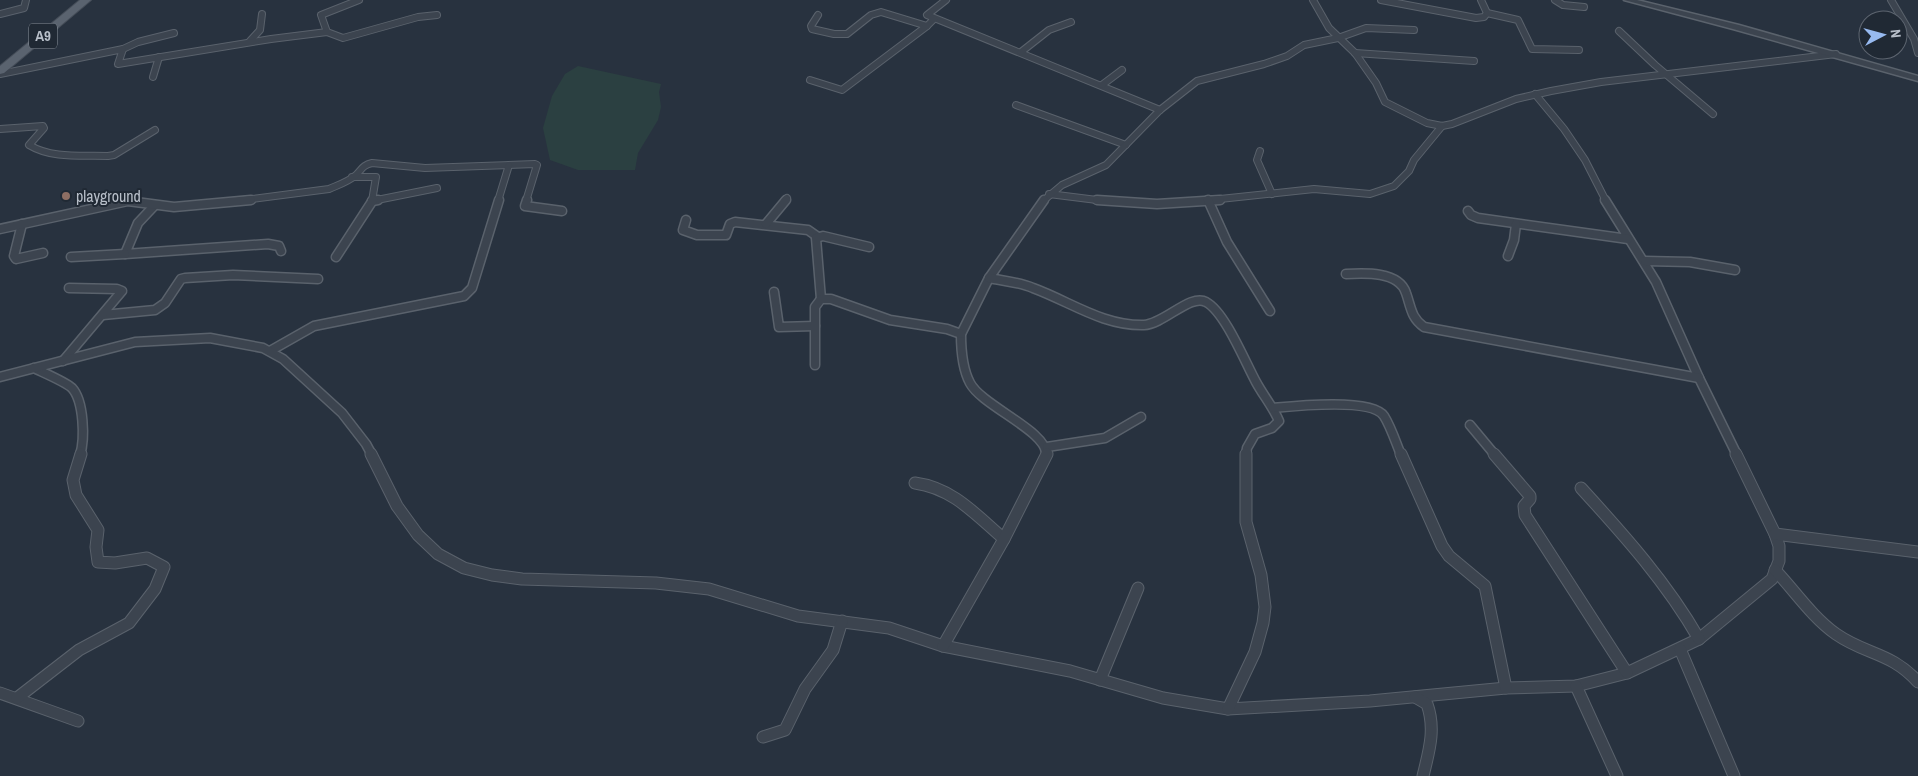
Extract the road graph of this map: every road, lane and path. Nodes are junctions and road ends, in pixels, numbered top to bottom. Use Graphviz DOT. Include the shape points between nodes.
graph roads {
  1 [pos="26,0"];
  2 [pos="86,0"];
  3 [pos="359,0"];
  4 [pos="946,0"];
  5 [pos="1313,0"];
  6 [pos="1381,0"];
  7 [pos="1481,0"];
  8 [pos="1556,0"];
  9 [pos="1628,0"];
  10 [pos="1891,0"];
  11 [pos="1584,7"];
  12 [pos="1487,13"];
  13 [pos="0,14"];
  14 [pos="262,14"];
  15 [pos="818,14"];
  16 [pos="438,15"];
  17 [pos="932,18"];
  18 [pos="1071,22"];
  19 [pos="927,26"];
  20 [pos="1414,30"];
  21 [pos="1619,31"];
  22 [pos="327,32"];
  23 [pos="174,33"];
  24 [pos="1338,38"];
  25 [pos="1916,39"];
  26 [pos="250,41"];
  27 [pos="123,49"];
  28 [pos="1579,50"];
  29 [pos="1021,52"];
  30 [pos="1355,53"];
  31 [pos="1918,53"];
  32 [pos="1836,54"];
  33 [pos="159,57"];
  34 [pos="1474,61"];
  35 [pos="1122,70"];
  36 [pos="0,73"];
  37 [pos="1666,75"];
  38 [pos="153,77"];
  39 [pos="1918,79"];
  40 [pos="810,80"];
  41 [pos="1102,85"];
  42 [pos="1535,94"];
  43 [pos="1016,105"];
  44 [pos="1160,110"];
  45 [pos="1713,114"];
  46 [pos="1442,126"];
  47 [pos="0,129"];
  48 [pos="156,130"];
  49 [pos="1126,145"];
  50 [pos="1260,151"];
  51 [pos="509,164"];
  52 [pos="352,177"];
  53 [pos="437,188"];
  54 [pos="1049,194"];
  55 [pos="1272,194"];
  56 [pos="787,198"];
  57 [pos="1208,200"];
  58 [pos="372,201"];
  59 [pos="154,206"];
  60 [pos="562,211"];
  61 [pos="1468,212"];
  62 [pos="686,220"];
  63 [pos="22,224"];
  64 [pos="766,224"];
  65 [pos="1516,224"];
  66 [pos="0,229"];
  67 [pos="818,236"];
  68 [pos="1628,239"];
  69 [pos="869,247"];
  70 [pos="281,250"];
  71 [pos="43,253"];
  72 [pos="125,254"];
  73 [pos="1508,256"];
  74 [pos="71,257"];
  75 [pos="336,257"];
  76 [pos="1645,261"];
  77 [pos="1734,270"];
  78 [pos="1346,274"];
  79 [pos="989,278"];
  80 [pos="318,279"];
  81 [pos="69,288"];
  82 [pos="774,292"];
  83 [pos="821,298"];
  84 [pos="1270,311"];
  85 [pos="103,315"];
  86 [pos="815,326"];
  87 [pos="961,334"];
  88 [pos="270,352"];
  89 [pos="63,361"];
  90 [pos="815,365"];
  91 [pos="34,368"];
  92 [pos="0,377"];
  93 [pos="1699,378"];
  94 [pos="1273,408"];
  95 [pos="1141,417"];
  96 [pos="1470,425"];
  97 [pos="1047,447"];
  98 [pos="915,483"];
  99 [pos="1581,488"];
  100 [pos="1775,534"];
  101 [pos="1004,539"];
  102 [pos="1918,552"];
  103 [pos="1775,570"];
  104 [pos="1138,588"];
  105 [pos="842,621"];
  106 [pos="1699,639"];
  107 [pos="943,646"];
  108 [pos="1680,649"];
  109 [pos="1626,673"];
  110 [pos="1100,680"];
  111 [pos="1918,682"];
  112 [pos="1576,686"];
  113 [pos="1506,688"];
  114 [pos="0,693"];
  115 [pos="1414,697"];
  116 [pos="16,698"];
  117 [pos="1228,709"];
  118 [pos="78,721"];
  119 [pos="763,737"];
  120 [pos="1422,776"];
  121 [pos="1617,776"];
  122 [pos="1734,776"];
  1 -- 13 [label="street" via="24,8"];
  2 -- 36 [label="main road, A9"];
  3 -- 22 [label="street" via="321,15"];
  4 -- 17 [label="street" via="928,13"];
  5 -- 24 [label="street" via="1328,28"];
  6 -- 12 [label="street" via="1464,17 1480,18"];
  7 -- 12 [label="street"];
  8 -- 11 [label="street" via="1563,5"];
  9 -- 32 [label="street"];
  10 -- 25 [label="street"];
  12 -- 28 [label="street" via="1518,20 1532,49"];
  14 -- 26 [label="street" via="260,30"];
  15 -- 19 [label="street" via="812,29 839,34 848,33 871,15 881,12"];
  16 -- 22 [label="street" via="418,17 343,38"];
  17 -- 19 [label="street"];
  17 -- 29 [label="street"];
  18 -- 29 [label="street" via="1048,30"];
  19 -- 40 [label="street" via="842,90"];
  20 -- 24 [label="street" via="1373,27"];
  21 -- 37 [label="street"];
  22 -- 26 [label="street"];
  23 -- 27 [label="street"];
  24 -- 30 [label="street"];
  24 -- 44 [label="street" via="1304,45 1287,56 1264,64 1197,81"];
  25 -- 31 [label="street"];
  26 -- 33 [label="street"];
  27 -- 33 [label="street" via="118,64"];
  27 -- 36 [label="street"];
  29 -- 41 [label="street"];
  30 -- 34 [label="street"];
  30 -- 46 [label="street" via="1385,102 1424,122"];
  32 -- 37 [label="street"];
  32 -- 39 [label="street"];
  33 -- 38 [label="street"];
  35 -- 41 [label="street"];
  37 -- 42 [label="street"];
  37 -- 45 [label="street"];
  41 -- 44 [label="street"];
  42 -- 46 [label="street"];
  42 -- 68 [label="street" via="1582,154"];
  43 -- 49 [label="street"];
  44 -- 49 [label="street"];
  46 -- 55 [label="street" via="1409,171 1388,189 1370,194 1314,189"];
  47 -- 48 [label="street" via="43,126 29,145 33,148 50,153 108,156"];
  49 -- 54 [label="street" via="1106,165"];
  50 -- 55 [label="street" via="1257,160"];
  51 -- 52 [label="street" via="425,168 372,163 364,165"];
  51 -- 60 [label="street" via="537,165 525,206"];
  51 -- 88 [label="street" via="472,288 464,296 314,326"];
  52 -- 58 [label="street" via="376,177"];
  52 -- 59 [label="street" via="329,189 274,198"];
  53 -- 58 [label="street"];
  54 -- 57 [label="street" via="1135,203"];
  54 -- 79 [label="street"];
  55 -- 57 [label="street"];
  56 -- 64 [label="street"];
  57 -- 84 [label="street" via="1227,242"];
  58 -- 75 [label="street"];
  59 -- 63 [label="street" via="128,201"];
  59 -- 72 [label="street" via="138,224"];
  61 -- 65 [label="street" via="1475,217"];
  62 -- 64 [label="street" via="684,231 708,236 727,234 733,222"];
  63 -- 66 [label="street"];
  63 -- 71 [label="street" via="16,259"];
  64 -- 67 [label="street" via="808,230"];
  65 -- 68 [label="street"];
  65 -- 73 [label="street"];
  67 -- 69 [label="street"];
  67 -- 83 [label="street"];
  68 -- 76 [label="street"];
  70 -- 72 [label="street" via="268,244"];
  72 -- 74 [label="street"];
  76 -- 77 [label="street" via="1690,262"];
  76 -- 93 [label="street"];
  78 -- 93 [label="street" via="1373,274 1400,282 1406,290 1412,313 1424,327"];
  79 -- 87 [label="street"];
  79 -- 94 [label="street" via="1018,282 1104,321 1128,325 1158,323 1193,300 1204,301 1216,312"];
  80 -- 85 [label="street" via="233,275 184,278 165,303 154,310"];
  81 -- 85 [label="street" via="122,291"];
  82 -- 86 [label="street" via="779,327"];
  83 -- 86 [label="street" via="816,303"];
  83 -- 87 [label="street" via="890,320"];
  85 -- 89 [label="street"];
  86 -- 90 [label="street"];
  87 -- 97 [label="street" via="965,365 974,391 1040,438"];
  88 -- 89 [label="street" via="210,338 166,339 135,342"];
  88 -- 105 [label="street" via="283,359 355,428 378,465 397,506 418,535 438,554 464,568 522,578 688,585 798,616"];
  89 -- 91 [label="street"];
  91 -- 92 [label="street"];
  91 -- 116 [label="street" via="72,388 83,414 83,446 73,480 76,495 98,530 98,562 147,558 164,566 155,589 129,623 79,650"];
  93 -- 100 [label="street"];
  94 -- 113 [label="street" via="1369,406 1383,414 1442,546 1449,556 1485,586"];
  94 -- 117 [label="street" via="1278,424 1260,430 1253,436 1247,450 1245,514 1264,590 1264,619 1256,653"];
  95 -- 97 [label="street" via="1105,438"];
  96 -- 109 [label="street" via="1530,496 1524,506 1525,514"];
  97 -- 101 [label="street"];
  98 -- 101 [label="street" via="934,486 950,494"];
  99 -- 106 [label="street" via="1679,604"];
  100 -- 102 [label="street"];
  100 -- 103 [label="street" via="1779,553"];
  101 -- 107 [label="street"];
  103 -- 106 [label="street" via="1772,579 1761,589"];
  103 -- 111 [label="street" via="1830,629 1845,640 1895,660"];
  104 -- 110 [label="street"];
  105 -- 107 [label="street" via="889,628"];
  105 -- 119 [label="street" via="833,650 805,689 785,730"];
  106 -- 108 [label="street"];
  107 -- 110 [label="street"];
  108 -- 109 [label="street"];
  108 -- 122 [label="street"];
  109 -- 112 [label="street"];
  110 -- 117 [label="street" via="1163,698"];
  112 -- 113 [label="street"];
  112 -- 121 [label="street"];
  113 -- 115 [label="street"];
  114 -- 116 [label="street"];
  115 -- 117 [label="street"];
  115 -- 120 [label="street" via="1427,704 1433,721 1430,750"];
  116 -- 118 [label="street"];
}
